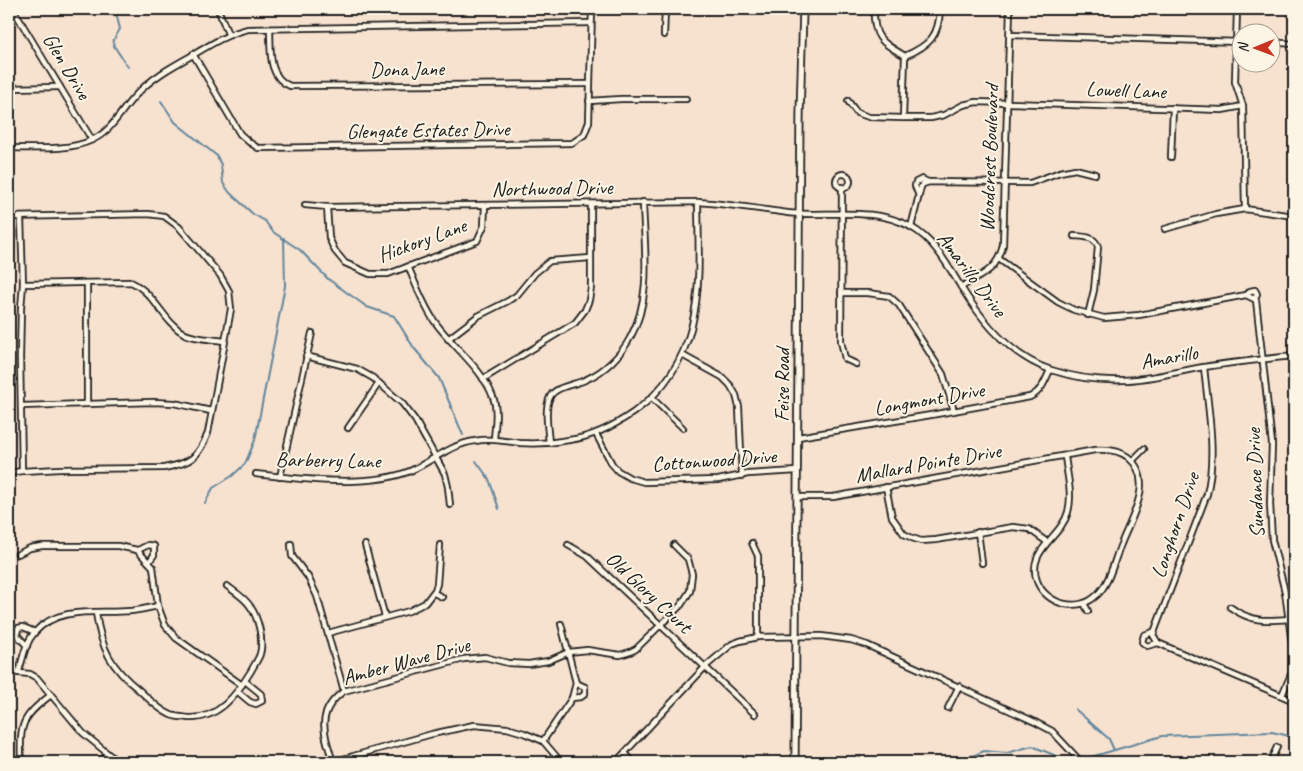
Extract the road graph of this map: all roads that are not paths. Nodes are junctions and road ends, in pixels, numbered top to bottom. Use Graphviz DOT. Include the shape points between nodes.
graph roads {
  1 [pos="13,9"];
  2 [pos="218,9"];
  3 [pos="592,9"];
  4 [pos="664,9"];
  5 [pos="804,9"];
  6 [pos="874,9"];
  7 [pos="940,9"];
  8 [pos="1010,9"];
  9 [pos="1237,9"];
  10 [pos="1237,22"];
  11 [pos="592,23"];
  12 [pos="270,29"];
  13 [pos="228,34"];
  14 [pos="664,35"];
  15 [pos="1010,35"];
  16 [pos="1230,42"];
  17 [pos="1280,43"];
  18 [pos="1294,44"];
  19 [pos="193,54"];
  20 [pos="905,56"];
  21 [pos="1236,72"];
  22 [pos="589,84"];
  23 [pos="60,87"];
  24 [pos="9,88"];
  25 [pos="686,98"];
  26 [pos="848,100"];
  27 [pos="589,101"];
  28 [pos="1007,103"];
  29 [pos="1243,106"];
  30 [pos="1173,108"];
  31 [pos="903,118"];
  32 [pos="92,140"];
  33 [pos="9,148"];
  34 [pos="1171,157"];
  35 [pos="1094,174"];
  36 [pos="1005,183"];
  37 [pos="842,187"];
  38 [pos="643,202"];
  39 [pos="698,202"];
  40 [pos="591,204"];
  41 [pos="305,205"];
  42 [pos="485,205"];
  43 [pos="327,207"];
  44 [pos="1245,209"];
  45 [pos="800,213"];
  46 [pos="842,214"];
  47 [pos="1294,216"];
  48 [pos="9,217"];
  49 [pos="22,217"];
  50 [pos="911,227"];
  51 [pos="1166,229"];
  52 [pos="1074,236"];
  53 [pos="591,258"];
  54 [pos="999,259"];
  55 [pos="408,266"];
  56 [pos="86,283"];
  57 [pos="23,284"];
  58 [pos="961,287"];
  59 [pos="841,293"];
  60 [pos="1088,315"];
  61 [pos="312,332"];
  62 [pos="448,338"];
  63 [pos="224,341"];
  64 [pos="682,355"];
  65 [pos="306,356"];
  66 [pos="1294,356"];
  67 [pos="1264,359"];
  68 [pos="856,364"];
  69 [pos="1204,367"];
  70 [pos="1050,370"];
  71 [pos="483,379"];
  72 [pos="379,383"];
  73 [pos="652,398"];
  74 [pos="87,404"];
  75 [pos="21,406"];
  76 [pos="211,411"];
  77 [pos="954,411"];
  78 [pos="348,428"];
  79 [pos="683,428"];
  80 [pos="596,434"];
  81 [pos="798,437"];
  82 [pos="494,439"];
  83 [pos="549,443"];
  84 [pos="1144,449"];
  85 [pos="1065,456"];
  86 [pos="436,457"];
  87 [pos="1132,461"];
  88 [pos="22,471"];
  89 [pos="797,471"];
  90 [pos="9,473"];
  91 [pos="256,474"];
  92 [pos="742,476"];
  93 [pos="280,477"];
  94 [pos="886,487"];
  95 [pos="797,497"];
  96 [pos="450,504"];
  97 [pos="978,532"];
  98 [pos="1047,542"];
  99 [pos="752,543"];
  100 [pos="291,544"];
  101 [pos="365,545"];
  102 [pos="440,545"];
  103 [pos="568,545"];
  104 [pos="674,545"];
  105 [pos="138,550"];
  106 [pos="18,554"];
  107 [pos="149,562"];
  108 [pos="982,563"];
  109 [pos="227,586"];
  110 [pos="434,593"];
  111 [pos="442,597"];
  112 [pos="1084,604"];
  113 [pos="158,606"];
  114 [pos="1230,607"];
  115 [pos="1088,611"];
  116 [pos="96,613"];
  117 [pos="385,617"];
  118 [pos="1289,619"];
  119 [pos="561,624"];
  120 [pos="661,625"];
  121 [pos="35,632"];
  122 [pos="1153,632"];
  123 [pos="328,633"];
  124 [pos="796,636"];
  125 [pos="758,637"];
  126 [pos="1158,643"];
  127 [pos="27,646"];
  128 [pos="569,652"];
  129 [pos="706,666"];
  130 [pos="9,672"];
  131 [pos="19,672"];
  132 [pos="243,683"];
  133 [pos="576,683"];
  134 [pos="959,686"];
  135 [pos="344,691"];
  136 [pos="238,692"];
  137 [pos="51,695"];
  138 [pos="1282,695"];
  139 [pos="572,698"];
  140 [pos="1294,700"];
  141 [pos="948,708"];
  142 [pos="755,714"];
  143 [pos="543,741"];
  144 [pos="1277,746"];
  145 [pos="107,754"];
  146 [pos="625,754"];
  147 [pos="21,762"];
  148 [pos="101,762"];
  149 [pos="118,762"];
  150 [pos="333,762"];
  151 [pos="561,762"];
  152 [pos="616,762"];
  153 [pos="633,762"];
  154 [pos="795,762"];
  155 [pos="1080,762"];
  156 [pos="1270,762"];
  1 -- 23 [label="street, Glen Drive"];
  2 -- 13 [label="street"];
  3 -- 11 [label="street, Glengate Estates Drive"];
  4 -- 14 [label="street"];
  5 -- 45 [label="main road, Feise Road"];
  6 -- 20 [label="street" via="878,37"];
  7 -- 20 [label="street" via="935,35"];
  8 -- 15 [label="street, Woodcrest Boulevard"];
  9 -- 10 [label="street"];
  11 -- 12 [label="street"];
  11 -- 22 [label="street, Glengate Estates Drive"];
  12 -- 13 [label="street" via="248,29"];
  12 -- 22 [label="street, Dona Jane" via="272,68 281,81 290,86"];
  13 -- 19 [label="street"];
  15 -- 16 [label="street"];
  15 -- 28 [label="street, Woodcrest Boulevard"];
  17 -- 18 [label="street"];
  19 -- 27 [label="street, Glengate Estates Drive" via="240,134 258,148 572,144 586,133 590,122"];
  19 -- 32 [label="street" via="149,81 107,130"];
  20 -- 31 [label="street"];
  21 -- 29 [label="street" via="1235,82"];
  22 -- 27 [label="street, Glengate Estates Drive"];
  23 -- 24 [label="street"];
  23 -- 32 [label="street, Glen Drive"];
  25 -- 27 [label="street"];
  26 -- 31 [label="street, Lowell Lane" via="857,112 869,117"];
  28 -- 30 [label="street, Lowell Lane"];
  28 -- 31 [label="street, Lowell Lane" via="976,102 931,118"];
  28 -- 36 [label="street, Woodcrest Boulevard"];
  29 -- 30 [label="street, Lowell Lane" via="1222,110"];
  29 -- 44 [label="street"];
  30 -- 34 [label="street"];
  32 -- 33 [label="street" via="76,146"];
  35 -- 36 [label="street" via="1075,169 1030,184"];
  36 -- 50 [label="street" via="923,184"];
  36 -- 54 [label="street, Woodcrest Boulevard" via="1003,245"];
  37 -- 46 [label="street"];
  38 -- 39 [label="street, Northwood Drive"];
  38 -- 40 [label="street, Northwood Drive"];
  38 -- 83 [label="street" via="645,299 639,318 622,350 599,372 552,393 547,408"];
  39 -- 45 [label="street, Northwood Drive"];
  39 -- 64 [label="street, Barberry Lane" via="699,287"];
  40 -- 42 [label="street, Northwood Drive"];
  40 -- 53 [label="street"];
  41 -- 43 [label="street, Northwood Drive"];
  42 -- 43 [label="street, Northwood Drive"];
  42 -- 55 [label="street, Hickory Lane" via="484,226 477,241"];
  43 -- 55 [label="street, Hickory Lane" via="329,238 345,263 370,274 388,274"];
  44 -- 47 [label="street"];
  44 -- 51 [label="street"];
  45 -- 46 [label="street, Amarillo Drive"];
  45 -- 81 [label="main road, Feise Road"];
  46 -- 50 [label="street, Amarillo Drive" via="887,216"];
  46 -- 59 [label="street"];
  48 -- 49 [label="street"];
  49 -- 57 [label="street"];
  49 -- 63 [label="street" via="148,214 172,220 220,275 229,291 231,309"];
  50 -- 58 [label="street, Amarillo Drive" via="927,239 943,258"];
  52 -- 60 [label="street" via="1092,238 1097,244 1094,290"];
  53 -- 62 [label="street" via="550,261 517,295 478,316"];
  53 -- 71 [label="street" via="589,300 575,323"];
  54 -- 58 [label="street, Woodcrest Boulevard" via="986,272"];
  54 -- 60 [label="street, Sundance Drive" via="1058,302"];
  55 -- 62 [label="street" via="423,303"];
  56 -- 57 [label="street"];
  56 -- 63 [label="street" via="131,282 146,291 175,326 186,334"];
  56 -- 74 [label="street"];
  57 -- 75 [label="street" via="20,308"];
  58 -- 70 [label="street, Amarillo Drive" via="988,326 1010,347"];
  59 -- 68 [label="street" via="843,356"];
  59 -- 77 [label="street" via="889,296 899,305 943,374"];
  60 -- 67 [label="street, Sundance Drive" via="1128,317 1247,295 1258,302"];
  61 -- 65 [label="street"];
  62 -- 71 [label="street"];
  63 -- 76 [label="street"];
  64 -- 73 [label="street, Barberry Lane"];
  64 -- 92 [label="street" via="722,376 736,395"];
  65 -- 72 [label="street" via="357,369"];
  65 -- 93 [label="street"];
  66 -- 67 [label="street, Amarillo"];
  67 -- 69 [label="street, Amarillo"];
  67 -- 118 [label="street, Sundance Drive" via="1272,444 1272,540"];
  69 -- 70 [label="street, Amarillo" via="1122,380"];
  69 -- 122 [label="street, Longhorn Drive" via="1212,456 1210,484"];
  70 -- 77 [label="street, Longmont Drive" via="1042,388 1030,397"];
  71 -- 82 [label="street" via="495,406"];
  72 -- 78 [label="street"];
  72 -- 86 [label="street" via="406,408"];
  73 -- 79 [label="street"];
  73 -- 80 [label="street, Barberry Lane"];
  74 -- 75 [label="street"];
  74 -- 76 [label="street" via="152,402"];
  75 -- 88 [label="street"];
  76 -- 88 [label="street" via="208,433 202,446 194,458 179,465"];
  77 -- 81 [label="street, Longmont Drive"];
  80 -- 83 [label="street, Barberry Lane"];
  80 -- 92 [label="street, Cottonwood Drive" via="618,472 630,478 644,482 718,480"];
  81 -- 89 [label="main road, Feise Road"];
  82 -- 83 [label="street, Barberry Lane"];
  82 -- 86 [label="street, Barberry Lane" via="464,444"];
  84 -- 87 [label="street"];
  85 -- 87 [label="street, Mallard Pointe Drive" via="1112,450 1123,453"];
  85 -- 94 [label="street, Mallard Pointe Drive"];
  85 -- 98 [label="street" via="1071,499 1065,522"];
  86 -- 93 [label="street, Barberry Lane" via="391,477 362,480"];
  86 -- 96 [label="street" via="448,487"];
  87 -- 112 [label="street" via="1141,476 1139,499 1108,578 1098,594"];
  88 -- 90 [label="street"];
  89 -- 92 [label="street, Cottonwood Drive"];
  89 -- 95 [label="main road, Feise Road"];
  91 -- 93 [label="street, Barberry Lane"];
  94 -- 95 [label="street, Mallard Pointe Drive" via="833,496"];
  94 -- 97 [label="street" via="892,517 904,534 912,538 936,540"];
  95 -- 124 [label="main road, Feise Road"];
  97 -- 98 [label="street" via="1013,527 1029,530"];
  97 -- 108 [label="street"];
  98 -- 112 [label="street" via="1039,551 1035,564 1038,584 1054,601"];
  99 -- 125 [label="street" via="758,556"];
  100 -- 123 [label="street" via="292,556 317,596"];
  101 -- 117 [label="street"];
  102 -- 110 [label="street"];
  103 -- 120 [label="street, Old Glory Court" via="587,556"];
  104 -- 120 [label="street, Amber Wave Drive" via="688,559 691,586 681,605"];
  105 -- 106 [label="street" via="118,546 42,546"];
  105 -- 107 [label="street"];
  105 -- 107 [label="street" via="154,546 154,555"];
  107 -- 113 [label="street" via="154,573"];
  109 -- 132 [label="street" via="250,605 261,639 260,654"];
  110 -- 111 [label="street"];
  110 -- 117 [label="street" via="425,604"];
  112 -- 115 [label="street"];
  113 -- 116 [label="street"];
  113 -- 132 [label="street" via="165,625 176,638"];
  114 -- 118 [label="street" via="1262,621"];
  116 -- 121 [label="street" via="60,616"];
  116 -- 136 [label="street" via="106,652 117,670 169,714 195,718 210,715"];
  117 -- 123 [label="street"];
  118 -- 138 [label="street, Sundance Drive" via="1293,666"];
  119 -- 128 [label="street"];
  120 -- 128 [label="street, Amber Wave Drive" via="636,649 620,655 587,650"];
  120 -- 129 [label="street, Old Glory Court"];
  121 -- 127 [label="street"];
  121 -- 127 [label="street" via="23,626 18,628 17,635"];
  122 -- 126 [label="street"];
  122 -- 126 [label="street, Longhorn Drive" via="1144,636 1142,642 1147,646"];
  123 -- 135 [label="street"];
  124 -- 125 [label="street"];
  124 -- 134 [label="street" via="852,640"];
  124 -- 154 [label="main road, Feise Road"];
  125 -- 129 [label="street" via="732,644"];
  126 -- 138 [label="street, Longhorn Drive"];
  127 -- 131 [label="street"];
  128 -- 133 [label="street"];
  128 -- 135 [label="street, Amber Wave Drive" via="548,661 529,664 485,657 464,659"];
  129 -- 142 [label="street, Old Glory Court"];
  129 -- 146 [label="street"];
  130 -- 131 [label="street"];
  131 -- 137 [label="street" via="37,678"];
  132 -- 136 [label="street"];
  132 -- 136 [label="street" via="261,694 262,701 250,702"];
  133 -- 139 [label="street"];
  133 -- 139 [label="street" via="585,687 585,694"];
  134 -- 141 [label="street"];
  134 -- 155 [label="street" via="1052,731"];
  135 -- 150 [label="street, Amber Wave Drive" via="329,706 324,718 324,732"];
  137 -- 145 [label="street" via="78,728"];
  137 -- 147 [label="street" via="25,720 20,735"];
  138 -- 140 [label="street, Longhorn Drive"];
  139 -- 143 [label="street"];
  143 -- 150 [label="street" via="507,728 474,726 432,734"];
  143 -- 151 [label="street"];
  144 -- 156 [label="street"];
  145 -- 148 [label="street"];
  145 -- 149 [label="street"];
  146 -- 152 [label="street"];
  146 -- 153 [label="street"];
}
